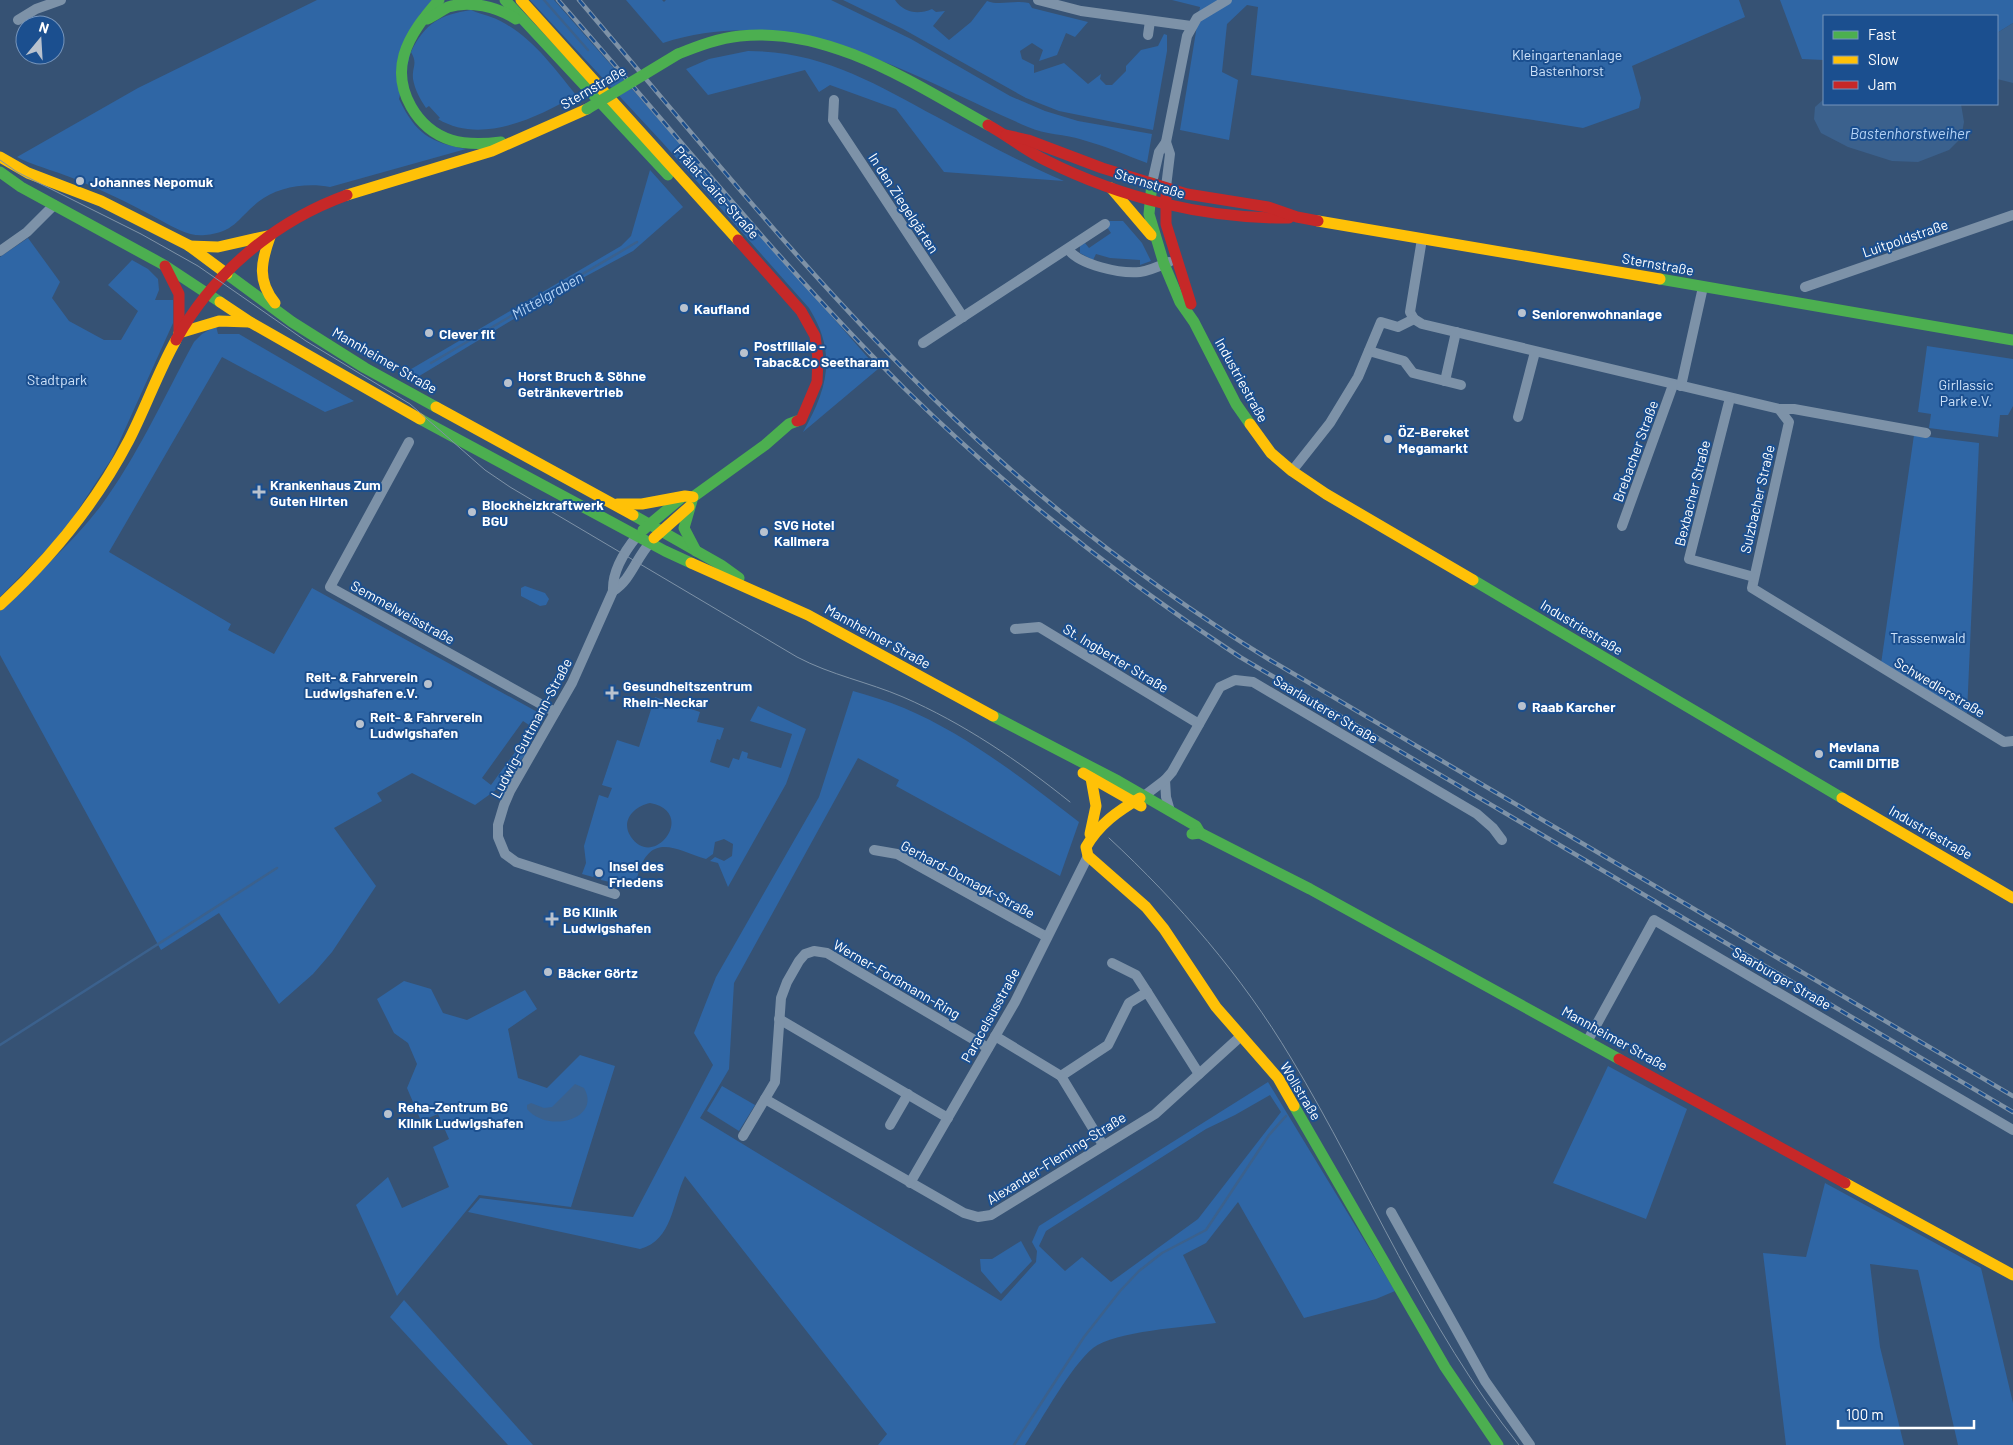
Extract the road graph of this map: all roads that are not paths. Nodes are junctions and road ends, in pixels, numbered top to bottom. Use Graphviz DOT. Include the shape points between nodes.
graph roads {
  1 [pos="61,0"];
  2 [pos="439,0"];
  3 [pos="505,0"];
  4 [pos="520,0"];
  5 [pos="1038,0"];
  6 [pos="1226,0"];
  7 [pos="26,15"];
  8 [pos="425,20"];
  9 [pos="1150,21"];
  10 [pos="1191,26"];
  11 [pos="533,31"];
  12 [pos="1148,35"];
  13 [pos="834,100"];
  14 [pos="1006,135"];
  15 [pos="642,140"];
  16 [pos="515,141"];
  17 [pos="1166,142"];
  18 [pos="0,157"];
  19 [pos="0,172"];
  20 [pos="1152,183"];
  21 [pos="1110,186"];
  22 [pos="1166,187"];
  23 [pos="1149,199"];
  24 [pos="1165,204"];
  25 [pos="54,205"];
  26 [pos="2013,216"];
  27 [pos="1297,217"];
  28 [pos="1105,224"];
  29 [pos="270,236"];
  30 [pos="1422,238"];
  31 [pos="1156,242"];
  32 [pos="188,245"];
  33 [pos="1068,249"];
  34 [pos="0,251"];
  35 [pos="1170,262"];
  36 [pos="164,265"];
  37 [pos="227,274"];
  38 [pos="1703,287"];
  39 [pos="1805,287"];
  40 [pos="208,293"];
  41 [pos="963,317"];
  42 [pos="1414,319"];
  43 [pos="250,322"];
  44 [pos="292,322"];
  45 [pos="1456,332"];
  46 [pos="179,334"];
  47 [pos="2013,340"];
  48 [pos="923,343"];
  49 [pos="1369,351"];
  50 [pos="1535,352"];
  51 [pos="1445,381"];
  52 [pos="1461,385"];
  53 [pos="1677,386"];
  54 [pos="1730,398"];
  55 [pos="1781,413"];
  56 [pos="1518,417"];
  57 [pos="1926,433"];
  58 [pos="409,442"];
  59 [pos="1292,471"];
  60 [pos="689,500"];
  61 [pos="613,504"];
  62 [pos="648,524"];
  63 [pos="1622,526"];
  64 [pos="660,531"];
  65 [pos="637,536"];
  66 [pos="650,543"];
  67 [pos="696,552"];
  68 [pos="719,570"];
  69 [pos="1754,577"];
  70 [pos="1752,588"];
  71 [pos="613,591"];
  72 [pos="0,605"];
  73 [pos="1015,629"];
  74 [pos="984,711"];
  75 [pos="555,712"];
  76 [pos="1199,724"];
  77 [pos="2013,741"];
  78 [pos="1091,778"];
  79 [pos="1165,780"];
  80 [pos="1139,798"];
  81 [pos="1170,811"];
  82 [pos="1200,833"];
  83 [pos="1502,840"];
  84 [pos="874,850"];
  85 [pos="1087,851"];
  86 [pos="615,894"];
  87 [pos="2013,898"];
  88 [pos="1047,937"];
  89 [pos="1112,963"];
  90 [pos="1147,992"];
  91 [pos="779,1019"];
  92 [pos="995,1036"];
  93 [pos="1241,1036"];
  94 [pos="1588,1040"];
  95 [pos="988,1048"];
  96 [pos="1199,1074"];
  97 [pos="1061,1076"];
  98 [pos="908,1094"];
  99 [pos="765,1099"];
  100 [pos="948,1118"];
  101 [pos="890,1125"];
  102 [pos="2013,1130"];
  103 [pos="744,1136"];
  104 [pos="1103,1145"];
  105 [pos="910,1183"];
  106 [pos="1391,1212"];
  107 [pos="2013,1275"];
  108 [pos="1498,1445"];
  109 [pos="1530,1445"];
  1 -- 7 [label="street"];
  2 -- 8 [label="street"];
  3 -- 11 [label="street, Prälat-Caire-Straße"];
  4 -- 15 [label="street, Prälat-Caire-Straße"];
  5 -- 9 [label="street" via="1082,11"];
  6 -- 10 [label="street" via="1205,12"];
  8 -- 11 [label="street" via="450,6 478,4 498,9"];
  8 -- 16 [label="street" via="404,55 401,71 409,105 430,128 445,138 469,143"];
  9 -- 10 [label="street"];
  9 -- 12 [label="street"];
  10 -- 17 [label="street" via="1183,48"];
  11 -- 15 [label="street, Prälat-Caire-Straße"];
  13 -- 41 [label="street, In den Ziegelgärten" via="833,120"];
  14 -- 16 [label="street, Sternstraße, bridge" via="847,53 777,35 730,37 702,44 678,54 566,120"];
  14 -- 20 [label="street, Sternstraße"];
  14 -- 21 [label="street, Sternstraße" via="1024,150"];
  15 -- 60 [label="street, Prälat-Caire-Straße" via="801,311 815,336 818,371 814,392 800,420 789,424 766,445"];
  16 -- 29 [label="street, Sternstraße" via="463,161 341,196 312,209"];
  17 -- 20 [label="street" via="1159,152"];
  17 -- 22 [label="street" via="1170,154"];
  18 -- 32 [label="street, Mannheimer Straße" via="28,173 70,187 123,211"];
  19 -- 25 [label="street, Mannheimer Straße"];
  20 -- 22 [label="street, Sternstraße"];
  20 -- 23 [label="street, Industriestraße"];
  21 -- 23 [label="street, Sternstraße"];
  21 -- 31 [label="street"];
  22 -- 24 [label="street, Industriestraße"];
  22 -- 27 [label="street, Sternstraße"];
  23 -- 24 [label="street, Sternstraße"];
  23 -- 31 [label="street, Industriestraße"];
  24 -- 27 [label="street, Sternstraße" via="1244,218"];
  24 -- 35 [label="street, Industriestraße"];
  25 -- 34 [label="street" via="27,232"];
  25 -- 36 [label="street, Mannheimer Straße"];
  26 -- 39 [label="street, Luitpoldstraße"];
  27 -- 30 [label="street, Sternstraße"];
  28 -- 33 [label="street"];
  29 -- 32 [label="street" via="218,247"];
  29 -- 37 [label="street, Sternstraße"];
  29 -- 44 [label="street" via="260,268 261,282 268,296"];
  30 -- 38 [label="street, Sternstraße"];
  30 -- 42 [label="street" via="1410,312"];
  31 -- 35 [label="street, Industriestraße"];
  32 -- 37 [label="street, Mannheimer Straße"];
  33 -- 35 [label="street" via="1092,264 1124,272 1140,272"];
  33 -- 41 [label="street"];
  35 -- 59 [label="street, Industriestraße" via="1190,299 1194,322 1226,386 1250,426"];
  36 -- 40 [label="street, Mannheimer Straße"];
  36 -- 46 [label="street" via="179,294"];
  37 -- 40 [label="street, Sternstraße"];
  37 -- 44 [label="street, Mannheimer Straße"];
  38 -- 47 [label="street, Sternstraße"];
  38 -- 53 [label="street, Brebacher Straße"];
  40 -- 43 [label="street, Mannheimer Straße"];
  40 -- 46 [label="street, Sternstraße"];
  41 -- 48 [label="street"];
  42 -- 45 [label="street"];
  42 -- 49 [label="street" via="1398,327 1381,322"];
  43 -- 46 [label="street" via="219,321"];
  43 -- 65 [label="street, Mannheimer Straße" via="389,403"];
  44 -- 61 [label="street, Mannheimer Straße" via="365,368"];
  45 -- 50 [label="street"];
  45 -- 51 [label="street"];
  46 -- 72 [label="street" via="139,422 98,494 66,538"];
  49 -- 51 [label="street" via="1404,361 1413,373"];
  49 -- 59 [label="street" via="1358,377 1330,423"];
  50 -- 53 [label="street"];
  50 -- 56 [label="street"];
  51 -- 52 [label="street"];
  53 -- 54 [label="street"];
  53 -- 63 [label="street, Brebacher Straße"];
  54 -- 55 [label="street"];
  54 -- 69 [label="street, Bexbacher Straße" via="1689,559"];
  55 -- 57 [label="street" via="1794,409"];
  55 -- 69 [label="street, Sulzbacher Straße" via="1788,422"];
  58 -- 75 [label="street, Semmelweisstraße" via="330,588"];
  59 -- 87 [label="street, Industriestraße"];
  60 -- 61 [label="street" via="627,506"];
  60 -- 62 [label="street, Prälat-Caire-Straße"];
  60 -- 64 [label="street, Prälat-Caire-Straße"];
  60 -- 67 [label="street" via="684,528"];
  61 -- 62 [label="street, Mannheimer Straße"];
  62 -- 64 [label="street, Mannheimer Straße"];
  62 -- 65 [label="street, Prälat-Caire-Straße"];
  64 -- 66 [label="street, Prälat-Caire-Straße"];
  64 -- 67 [label="street, Mannheimer Straße"];
  65 -- 66 [label="street, Mannheimer Straße"];
  65 -- 71 [label="street, Ludwig-Guttmann-Straße" via="612,578"];
  66 -- 68 [label="street, Mannheimer Straße"];
  66 -- 71 [label="street, Ludwig-Guttmann-Straße" via="624,584"];
  67 -- 68 [label="street, Mannheimer Straße"];
  68 -- 74 [label="street, Mannheimer Straße"];
  69 -- 70 [label="street, Sulzbacher Straße"];
  70 -- 77 [label="street, Schwedlerstraße" via="2004,742"];
  71 -- 75 [label="street, Ludwig-Guttmann-Straße" via="572,683"];
  73 -- 76 [label="street, St. Ingberter Straße" via="1039,628"];
  74 -- 78 [label="street, Mannheimer Straße" via="1002,726"];
  74 -- 80 [label="street, Mannheimer Straße"];
  75 -- 86 [label="street, Ludwig-Guttmann-Straße" via="510,791 498,825 500,846 516,862"];
  76 -- 79 [label="street, Saarlauterer Straße"];
  76 -- 83 [label="street, Saarlauterer Straße" via="1220,687 1235,680 1253,682 1477,814"];
  78 -- 80 [label="street, Mannheimer Straße"];
  78 -- 85 [label="street" via="1098,806"];
  79 -- 80 [label="street, Saarlauterer Straße"];
  79 -- 81 [label="street"];
  80 -- 81 [label="street, Mannheimer Straße"];
  80 -- 82 [label="street, Mannheimer Straße" via="1191,834"];
  80 -- 85 [label="street" via="1100,824"];
  81 -- 82 [label="street, Mannheimer Straße" via="1196,826"];
  82 -- 94 [label="street, Mannheimer Straße"];
  84 -- 88 [label="street, Gerhard-Domagk-Straße" via="897,854"];
  85 -- 88 [label="street, Paracelsusstraße"];
  85 -- 93 [label="street, Wollstraße" via="1146,907 1216,1007"];
  88 -- 92 [label="street, Paracelsusstraße"];
  89 -- 90 [label="street" via="1136,975"];
  90 -- 96 [label="street"];
  90 -- 97 [label="street" via="1129,1003 1108,1045"];
  91 -- 95 [label="street, Werner-Forßmann-Ring" via="787,982 799,961 814,951 827,953"];
  91 -- 98 [label="street"];
  91 -- 99 [label="street, Werner-Forßmann-Ring" via="775,1082"];
  92 -- 95 [label="street, Paracelsusstraße"];
  92 -- 97 [label="street"];
  93 -- 96 [label="street, Alexander-Fleming-Straße"];
  93 -- 108 [label="street, Wollstraße" via="1278,1078 1444,1367"];
  94 -- 102 [label="street, Saarburger Straße" via="1654,920"];
  94 -- 107 [label="street, Mannheimer Straße"];
  95 -- 100 [label="street, Paracelsusstraße"];
  96 -- 104 [label="street, Alexander-Fleming-Straße" via="1154,1114"];
  97 -- 104 [label="street"];
  98 -- 100 [label="street"];
  98 -- 101 [label="street"];
  99 -- 103 [label="street, Werner-Forßmann-Ring"];
  99 -- 105 [label="street, Alexander-Fleming-Straße"];
  100 -- 105 [label="street, Paracelsusstraße"];
  104 -- 105 [label="street, Alexander-Fleming-Straße" via="992,1215 978,1217 964,1213"];
  106 -- 109 [label="street" via="1485,1381"];
}
